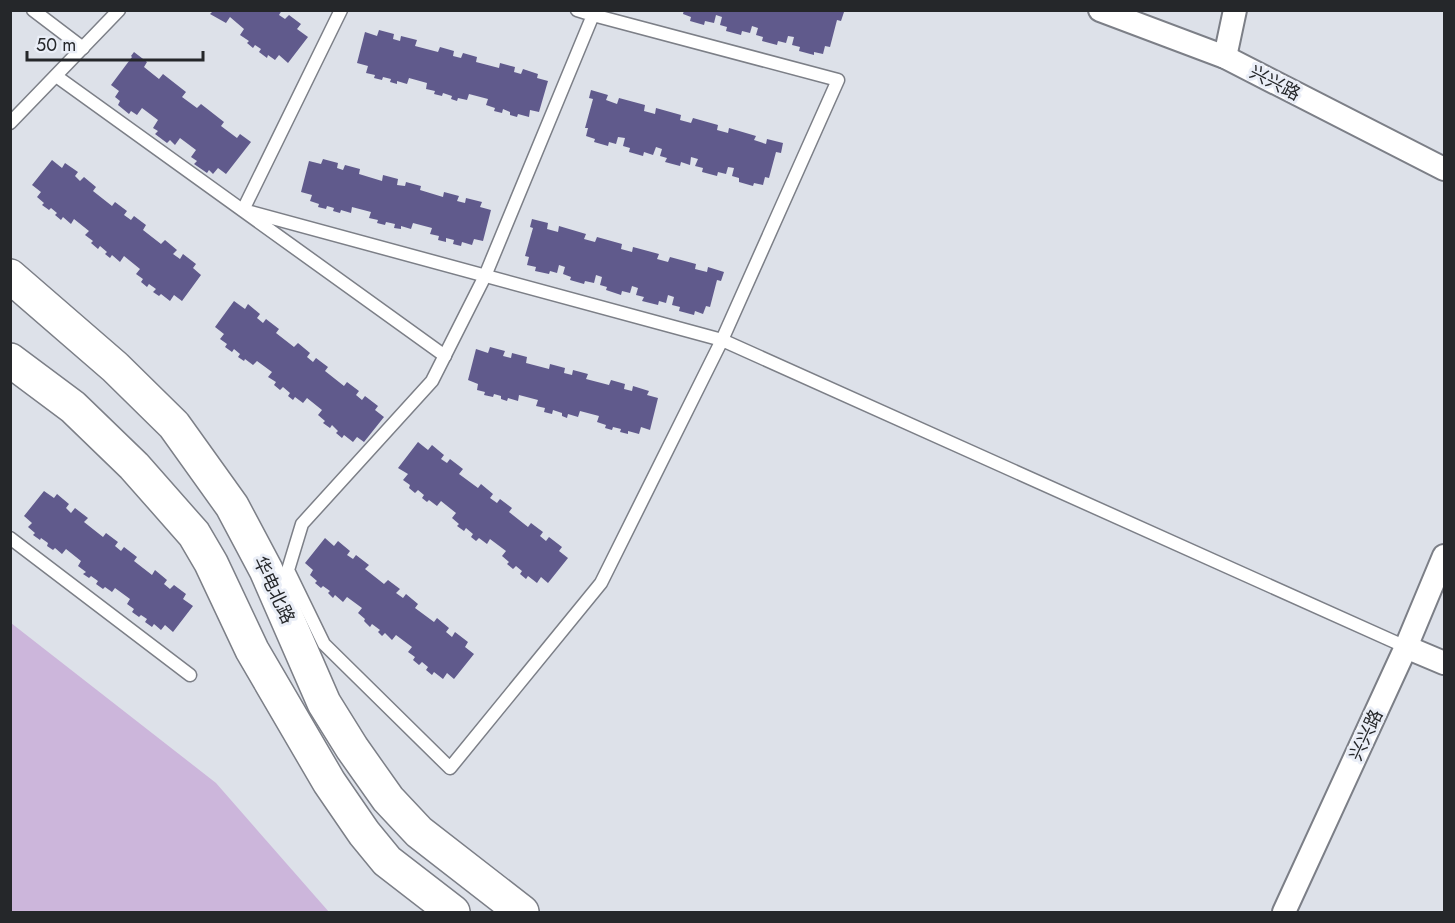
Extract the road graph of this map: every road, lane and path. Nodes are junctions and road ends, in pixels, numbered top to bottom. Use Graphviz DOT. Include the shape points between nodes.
graph roads {
  1 [pos="33,10"];
  2 [pos="119,10"];
  3 [pos="341,10"];
  4 [pos="577,10"];
  5 [pos="1101,10"];
  6 [pos="1235,10"];
  7 [pos="593,15"];
  8 [pos="83,48"];
  9 [pos="1225,57"];
  10 [pos="56,76"];
  11 [pos="10,123"];
  12 [pos="1444,168"];
  13 [pos="243,210"];
  14 [pos="10,276"];
  15 [pos="485,276"];
  16 [pos="722,340"];
  17 [pos="445,356"];
  18 [pos="10,360"];
  19 [pos="10,538"];
  20 [pos="1444,556"];
  21 [pos="1406,647"];
  22 [pos="1444,663"];
  23 [pos="190,675"];
  24 [pos="453,912"];
  25 [pos="522,912"];
  26 [pos="1284,912"];
  1 -- 8 [label="lane"];
  2 -- 8 [label="lane"];
  3 -- 13 [label="lane"];
  4 -- 7 [label="lane"];
  5 -- 9 [label="street, 兴兴路"];
  6 -- 9 [label="street"];
  7 -- 15 [label="lane"];
  7 -- 16 [label="lane" via="838,80"];
  8 -- 10 [label="lane"];
  9 -- 12 [label="street, 兴兴路"];
  10 -- 11 [label="lane"];
  10 -- 13 [label="lane"];
  13 -- 15 [label="lane"];
  13 -- 17 [label="lane"];
  14 -- 25 [label="main road, 华电北路" via="174,424 232,506 266,570 324,703 388,799 419,832"];
  15 -- 16 [label="lane"];
  15 -- 17 [label="lane"];
  16 -- 17 [label="lane" via="601,583 450,768 324,644 288,570 302,524 432,381"];
  16 -- 21 [label="lane"];
  18 -- 24 [label="main road" via="73,407 134,466 194,534 252,650 328,782 387,861"];
  19 -- 23 [label="lane"];
  20 -- 21 [label="street, 兴兴路"];
  21 -- 22 [label="street"];
  21 -- 26 [label="street, 兴兴路"];
}
